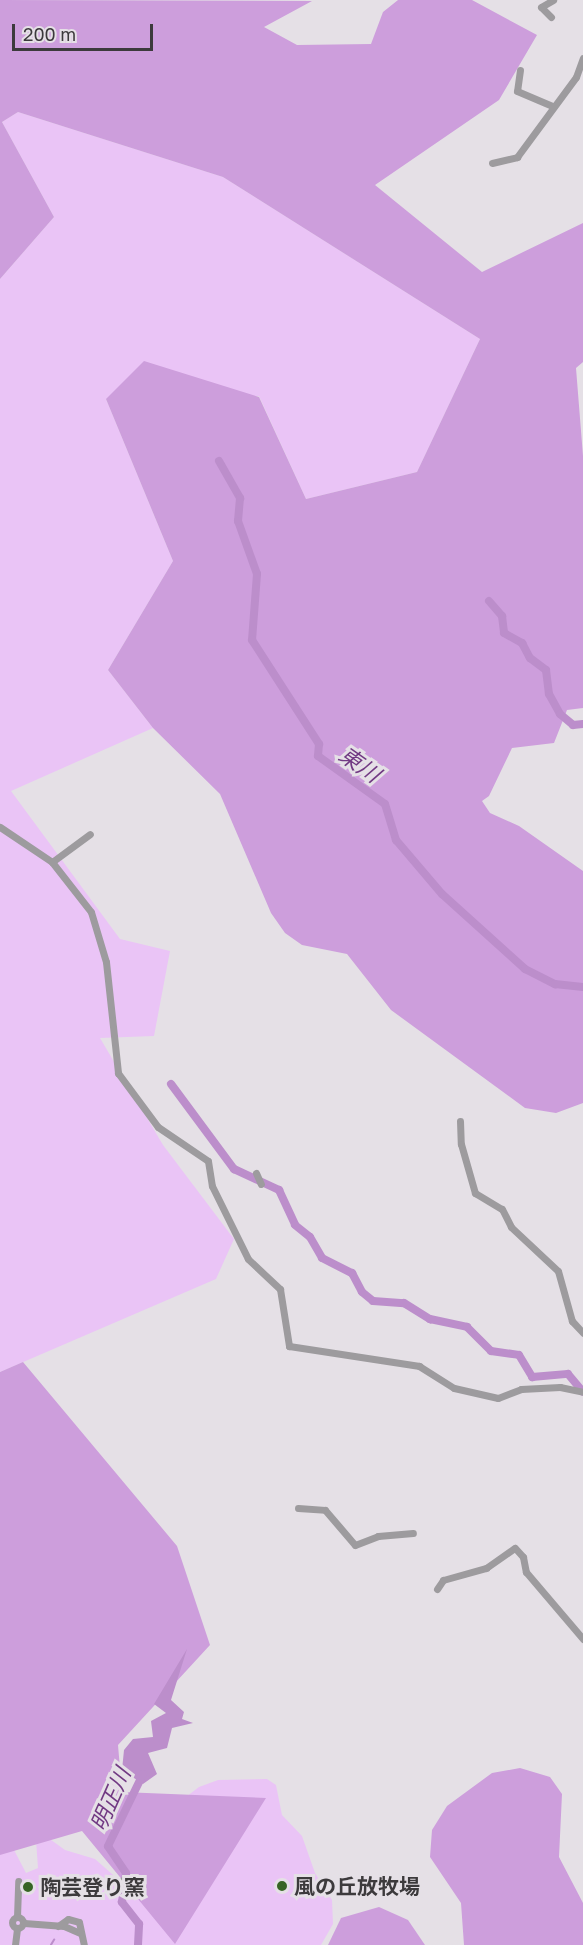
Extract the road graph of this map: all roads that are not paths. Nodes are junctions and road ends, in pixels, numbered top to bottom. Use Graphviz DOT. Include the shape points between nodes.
graph roads {
  1 [pos="553,0"];
  2 [pos="551,17"];
  3 [pos="583,58"];
  4 [pos="520,70"];
  5 [pos="553,106"];
  6 [pos="492,163"];
  7 [pos="0,827"];
  8 [pos="90,834"];
  9 [pos="52,862"];
  10 [pos="460,1121"];
  11 [pos="256,1173"];
  12 [pos="261,1184"];
  13 [pos="583,1333"];
  14 [pos="581,1392"];
  15 [pos="298,1508"];
  16 [pos="413,1533"];
  17 [pos="437,1589"];
  18 [pos="583,1639"];
  19 [pos="123,1880"];
  20 [pos="18,1881"];
  21 [pos="132,1884"];
  22 [pos="17,1917"];
  23 [pos="24,1923"];
  24 [pos="17,1928"];
  25 [pos="15,1945"];
  26 [pos="84,1945"];
  1 -- 2 [label="street" via="541,7"];
  3 -- 5 [label="street" via="576,77"];
  4 -- 5 [label="street" via="517,91"];
  5 -- 6 [label="street" via="517,157"];
  7 -- 9 [label="street"];
  8 -- 9 [label="street"];
  9 -- 14 [label="street" via="87,905 99,936 118,1073 158,1127 208,1161 212,1186 248,1259 280,1289 289,1346 419,1366 454,1388 498,1398 521,1389 560,1387"];
  10 -- 13 [label="street" via="461,1144 476,1193 502,1209 511,1227 558,1271 572,1321"];
  11 -- 12 [label="street"];
  15 -- 16 [label="street" via="326,1510 355,1545 378,1536"];
  17 -- 18 [label="street" via="443,1580 486,1568 515,1548 539,1590"];
  19 -- 21 [label="street"];
  20 -- 22 [label="street"];
  22 -- 23 [label="street"];
  22 -- 24 [label="street" via="13,1923"];
  23 -- 24 [label="street"];
  23 -- 26 [label="street" via="58,1926 80,1933"];
  24 -- 25 [label="street"];
}
